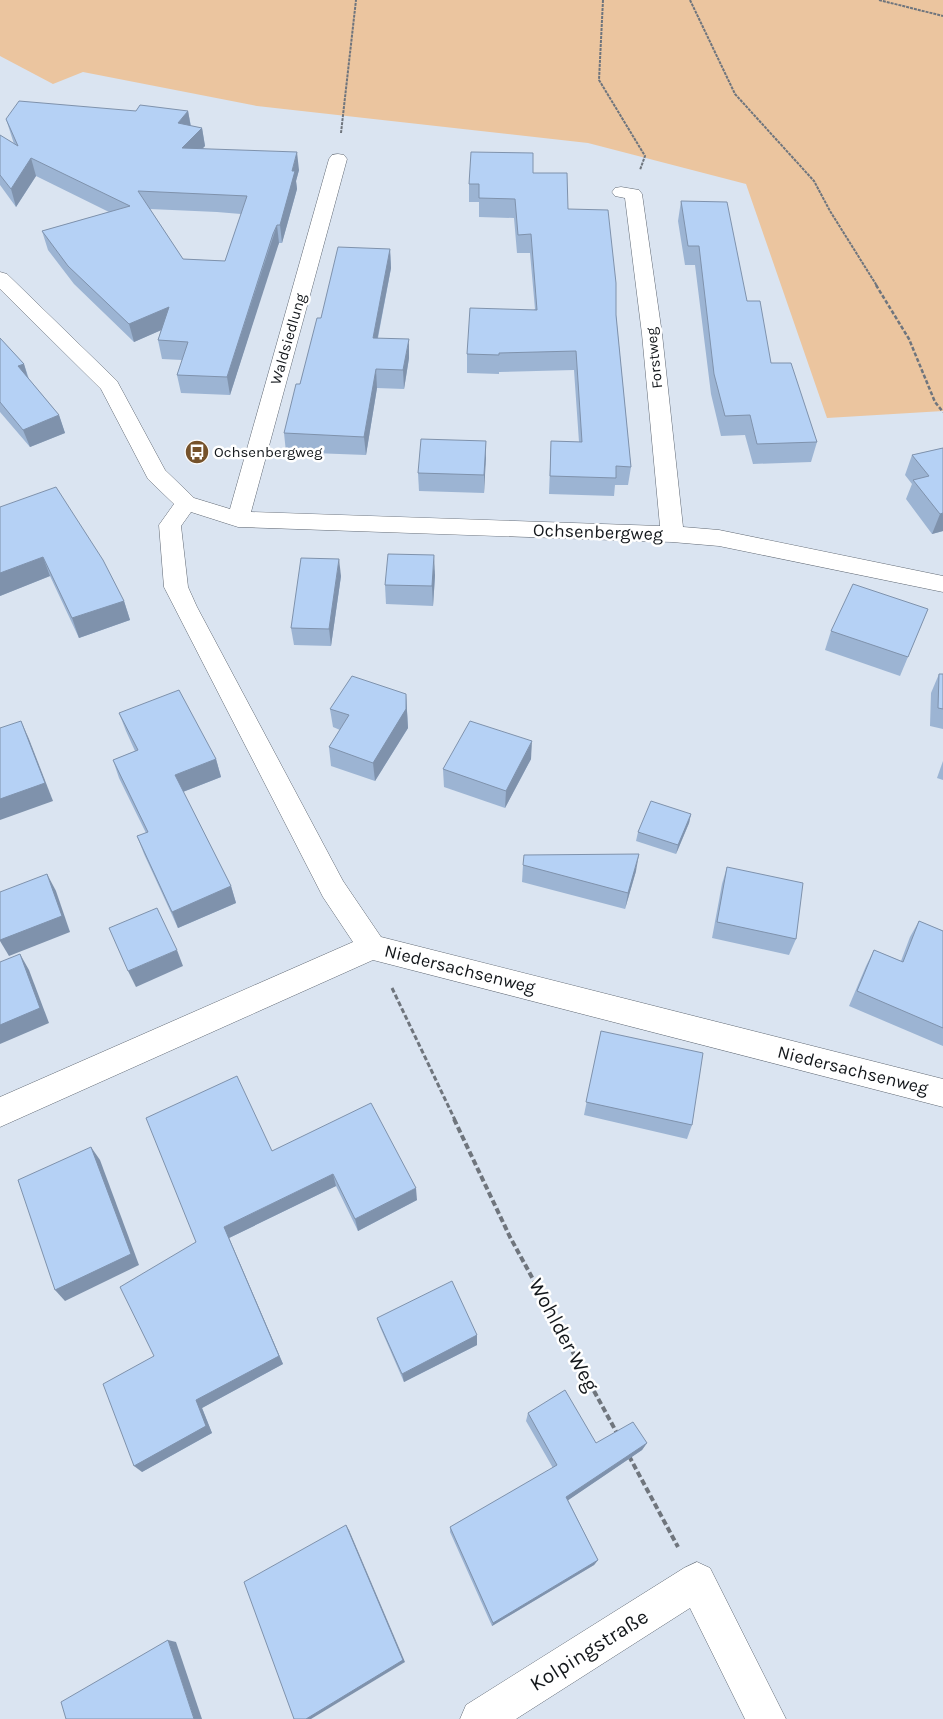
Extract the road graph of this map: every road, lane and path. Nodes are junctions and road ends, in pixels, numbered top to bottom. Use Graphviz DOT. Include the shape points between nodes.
graph roads {
  1 [pos="356,0"];
  2 [pos="603,0"];
  3 [pos="690,0"];
  4 [pos="879,0"];
  5 [pos="943,16"];
  6 [pos="338,159"];
  7 [pos="627,193"];
  8 [pos="0,278"];
  9 [pos="943,412"];
  10 [pos="186,503"];
  11 [pos="238,519"];
  12 [pos="672,534"];
  13 [pos="943,584"];
  14 [pos="372,947"];
  15 [pos="943,1093"];
  16 [pos="0,1112"];
  17 [pos="622,1443"];
  18 [pos="627,1452"];
  19 [pos="697,1581"];
  20 [pos="480,1719"];
  21 [pos="766,1719"];
  1 -- 6 [label="path"];
  2 -- 7 [label="path" via="599,80 645,156"];
  3 -- 9 [label="path" via="735,94 814,181 909,339"];
  4 -- 5 [label="path"];
  6 -- 11 [label="street, Waldsiedlung"];
  7 -- 12 [label="street, Forstweg" via="652,334"];
  8 -- 10 [label="street, Ochsenbergweg" via="110,386 156,474"];
  10 -- 11 [label="street, Ochsenbergweg"];
  10 -- 14 [label="street" via="170,525 176,587 333,889"];
  11 -- 12 [label="street, Ochsenbergweg"];
  12 -- 13 [label="street, Ochsenbergweg" via="719,538"];
  14 -- 15 [label="street, Niedersachsenweg"];
  14 -- 16 [label="street, Niedersachsenweg"];
  14 -- 17 [label="path, Wohlder Weg" via="510,1236"];
  18 -- 19 [label="path"];
  19 -- 20 [label="street, Kolpingstraße"];
  19 -- 21 [label="street"];
}
